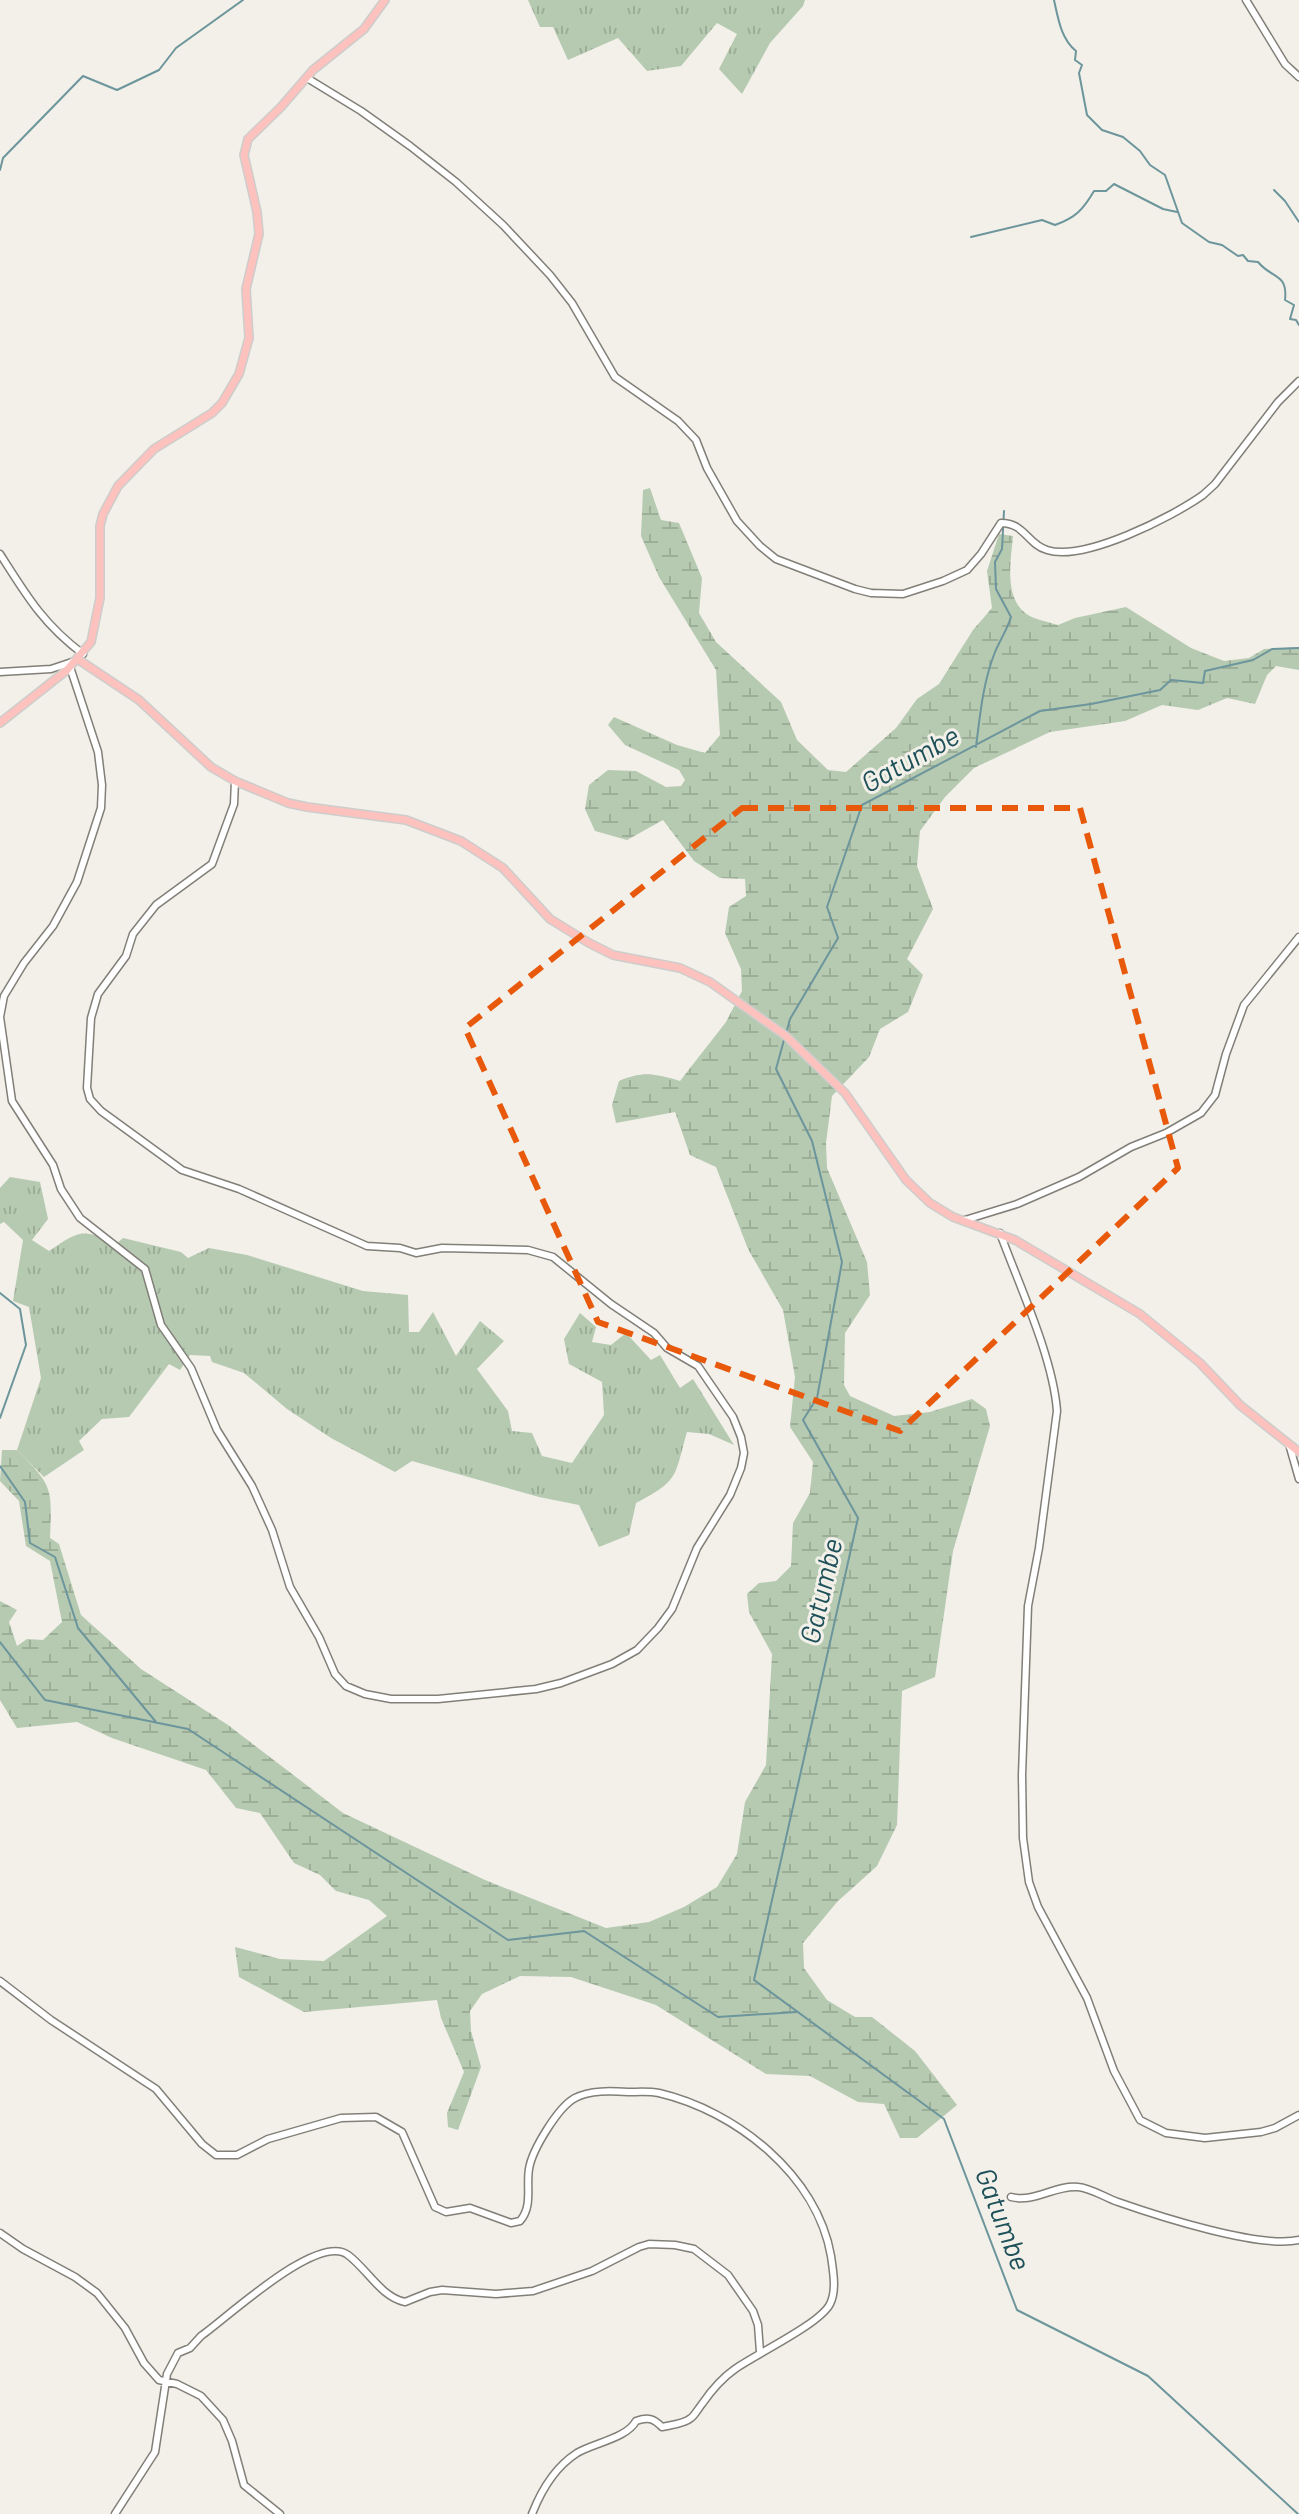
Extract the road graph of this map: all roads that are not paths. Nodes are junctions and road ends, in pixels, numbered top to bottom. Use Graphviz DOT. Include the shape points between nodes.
graph roads {
  1 [pos="385,0"];
  2 [pos="1246,0"];
  3 [pos="1299,77"];
  4 [pos="307,78"];
  5 [pos="1299,381"];
  6 [pos="0,554"];
  7 [pos="81,657"];
  8 [pos="70,667"];
  9 [pos="0,672"];
  10 [pos="0,723"];
  11 [pos="235,781"];
  12 [pos="1299,937"];
  13 [pos="965,1220"];
  14 [pos="1000,1233"];
  15 [pos="1289,1444"];
  16 [pos="1299,1452"];
  17 [pos="1299,1479"];
  18 [pos="0,1981"];
  19 [pos="1299,2115"];
  20 [pos="1011,2197"];
  21 [pos="0,2233"];
  22 [pos="1299,2240"];
  23 [pos="760,2352"];
  24 [pos="167,2382"];
  25 [pos="115,2514"];
  26 [pos="280,2514"];
  27 [pos="532,2514"];
  1 -- 4 [label="main road" via="364,29"];
  2 -- 3 [label="street" via="1285,64"];
  4 -- 5 [label="street" via="410,146 503,225 572,303 615,377 696,440 737,521 760,546 776,559 855,589 903,594 957,575 974,563 1001,523 1013,524 1054,551 1079,551 1117,540 1203,495"];
  4 -- 7 [label="main road" via="245,146 259,234 246,289 249,338 239,374 212,413 154,449 110,499 100,526 96,624"];
  6 -- 7 [label="street" via="36,612"];
  7 -- 8 [label="main road"];
  7 -- 9 [label="street" via="51,669"];
  7 -- 11 [label="main road" via="211,767"];
  8 -- 10 [label="main road"];
  8 -- 11 [label="street" via="98,752 101,808 77,882 4,996 0,1017 15,1107 80,1218 145,1269 161,1325 191,1368 217,1430 252,1486 290,1587 338,1679 365,1694 438,1699 536,1689 612,1664 637,1650 672,1609 697,1548 741,1468 744,1453 737,1427 698,1366 674,1353 553,1257 528,1250 442,1248 416,1253 367,1246 239,1189 182,1170 90,1099 89,1027 98,994 156,905 212,864 234,804"];
  11 -- 13 [label="main road" via="288,803 406,820 461,841 503,868 550,919 589,943 613,955 680,968 710,982 786,1036 845,1093 920,1195"];
  12 -- 13 [label="street" via="1244,1005 1215,1095 1201,1113 1079,1177"];
  13 -- 14 [label="main road"];
  14 -- 15 [label="main road" via="1153,1323"];
  14 -- 19 [label="street" via="1044,1354 1057,1411 1028,1606 1022,1775 1029,1882 1140,2120 1166,2133 1205,2138 1261,2132"];
  15 -- 16 [label="main road"];
  15 -- 17 [label="street"];
  18 -- 23 [label="street" via="156,2089 216,2155 237,2155 268,2139 341,2118 376,2117 402,2132 432,2204 446,2212 470,2208 511,2223 520,2221 528,2207 529,2167 550,2126 573,2099 593,2092 658,2093 700,2108 768,2149 800,2184 828,2242 834,2273 828,2308 789,2338"];
  20 -- 22 [label="street" via="1023,2200 1078,2187 1208,2229 1288,2243"];
  21 -- 24 [label="street" via="97,2293 144,2363"];
  23 -- 24 [label="street" via="758,2325 743,2295 728,2275 694,2249 649,2244 533,2291 442,2290 405,2302 387,2293 349,2255 335,2251 294,2265 178,2353"];
  23 -- 27 [label="street" via="717,2386 689,2420 662,2427 654,2419 636,2421 616,2438 572,2457 540,2492"];
  24 -- 25 [label="street" via="155,2452"];
  24 -- 26 [label="street" via="201,2396 223,2420 244,2485"];
}
